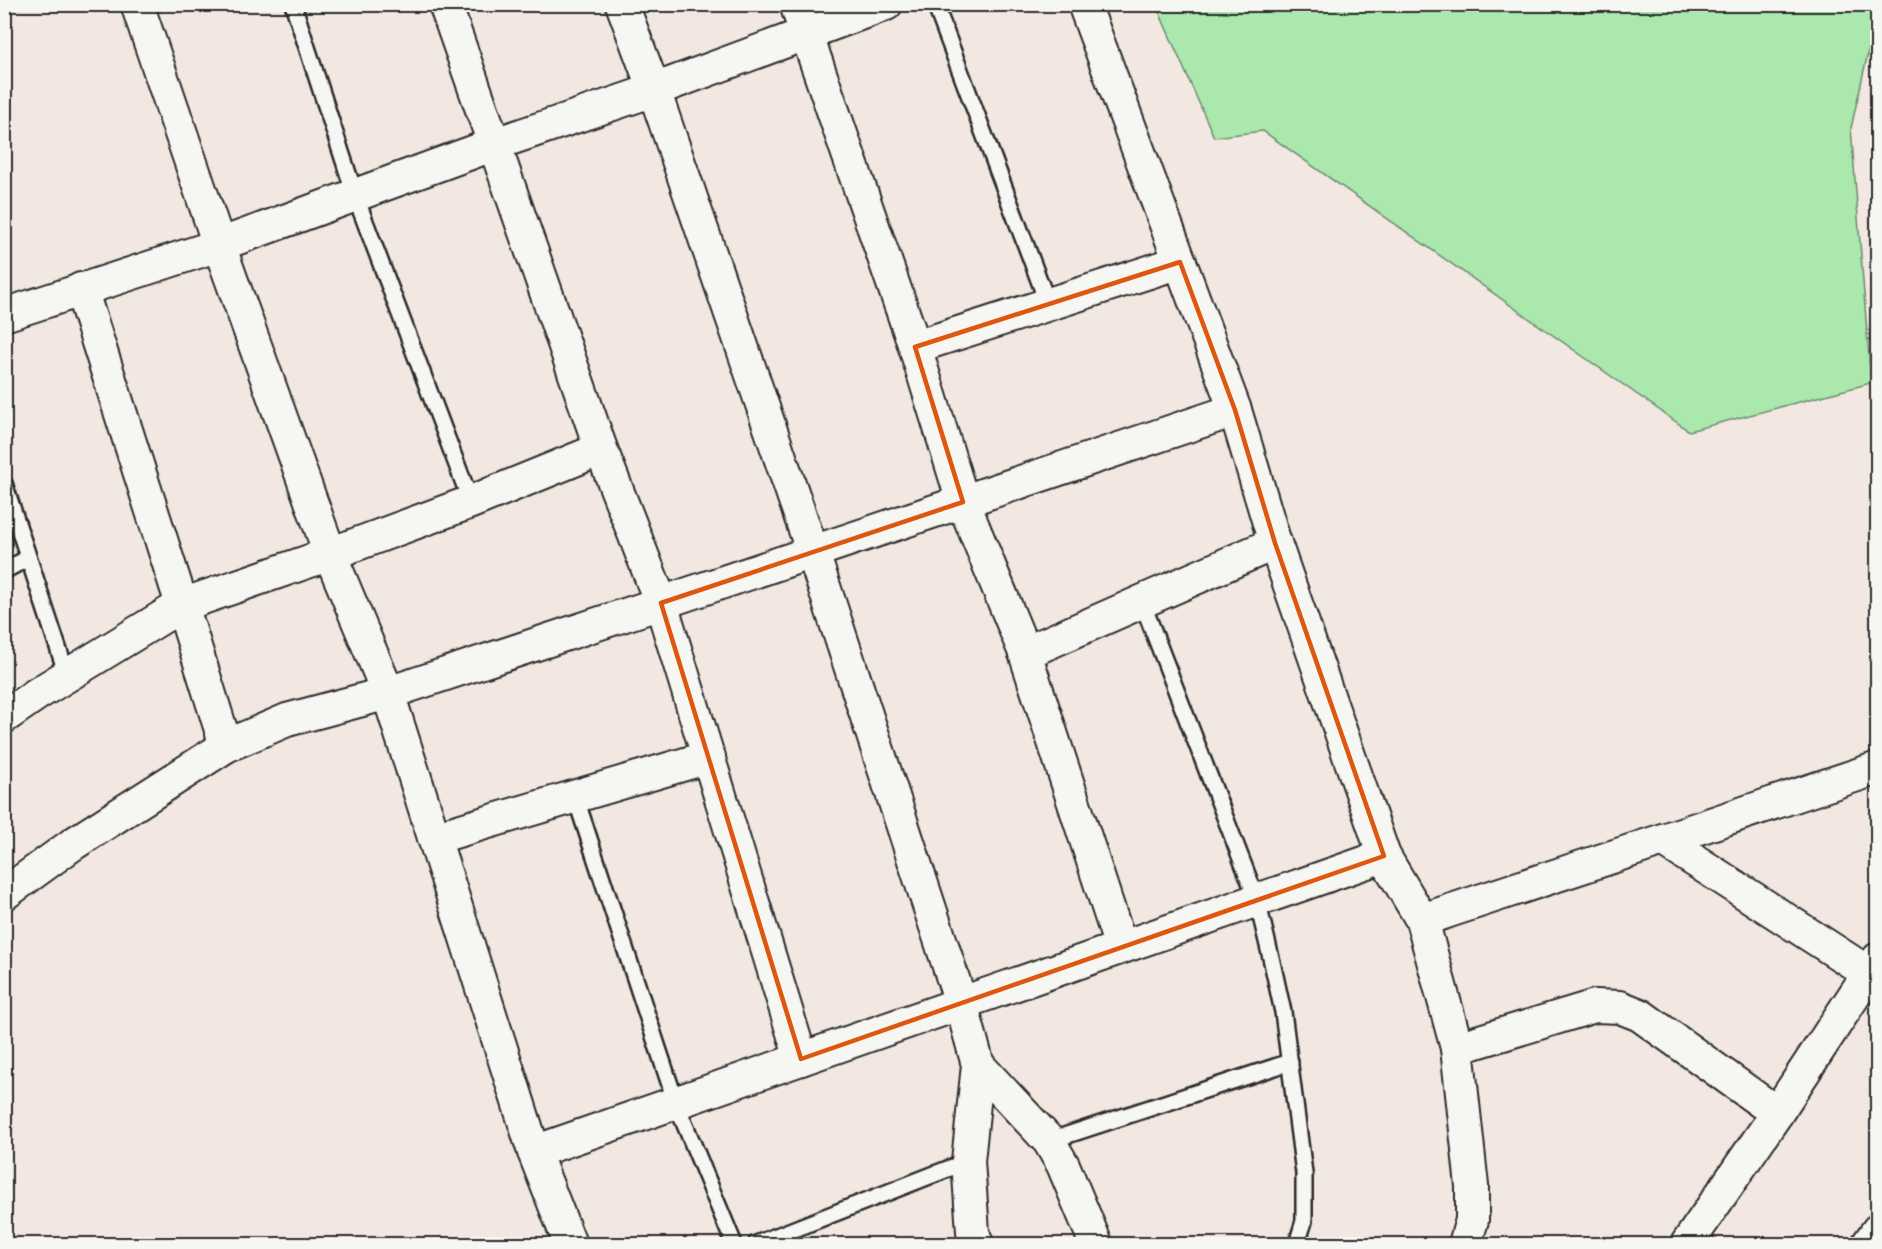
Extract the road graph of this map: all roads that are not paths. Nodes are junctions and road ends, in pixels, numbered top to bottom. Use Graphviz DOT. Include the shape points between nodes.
graph roads {
  1 [pos="137,4"];
  2 [pos="292,4"];
  3 [pos="445,4"];
  4 [pos="622,4"];
  5 [pos="796,4"];
  6 [pos="886,4"];
  7 [pos="935,4"];
  8 [pos="1084,4"];
  9 [pos="805,34"];
  10 [pos="654,90"];
  11 [pos="495,144"];
  12 [pos="355,195"];
  13 [pos="219,245"];
  14 [pos="1180,262"];
  15 [pos="81,289"];
  16 [pos="1048,304"];
  17 [pos="4,315"];
  18 [pos="915,347"];
  19 [pos="1235,410"];
  20 [pos="601,449"];
  21 [pos="4,483"];
  22 [pos="471,502"];
  23 [pos="963,502"];
  24 [pos="1275,543"];
  25 [pos="813,553"];
  26 [pos="330,554"];
  27 [pos="28,558"];
  28 [pos="4,571"];
  29 [pos="1142,602"];
  30 [pos="661,603"];
  31 [pos="182,604"];
  32 [pos="1025,653"];
  33 [pos="67,675"];
  34 [pos="388,693"];
  35 [pos="4,717"];
  36 [pos="225,746"];
  37 [pos="708,758"];
  38 [pos="1878,768"];
  39 [pos="575,796"];
  40 [pos="434,837"];
  41 [pos="1663,840"];
  42 [pos="1384,856"];
  43 [pos="4,894"];
  44 [pos="1257,900"];
  45 [pos="1422,920"];
  46 [pos="1121,947"];
  47 [pos="1875,970"];
  48 [pos="961,1003"];
  49 [pos="1457,1048"];
  50 [pos="801,1059"];
  51 [pos="1290,1062"];
  52 [pos="978,1065"];
  53 [pos="676,1103"];
  54 [pos="1777,1113"];
  55 [pos="1049,1141"];
  56 [pos="534,1152"];
  57 [pos="968,1161"];
  58 [pos="1878,1230"];
  59 [pos="570,1245"];
  60 [pos="734,1245"];
  61 [pos="756,1245"];
  62 [pos="977,1245"];
  63 [pos="1096,1245"];
  64 [pos="1298,1245"];
  65 [pos="1465,1245"];
  66 [pos="1687,1245"];
  67 [pos="1868,1245"];
  1 -- 13 [label="street"];
  2 -- 12 [label="lane"];
  3 -- 11 [label="street"];
  4 -- 10 [label="street"];
  5 -- 9 [label="street"];
  6 -- 9 [label="street"];
  7 -- 16 [label="lane"];
  8 -- 14 [label="street"];
  9 -- 10 [label="street"];
  9 -- 18 [label="street"];
  10 -- 11 [label="street"];
  10 -- 25 [label="street"];
  11 -- 12 [label="street"];
  11 -- 20 [label="street"];
  12 -- 13 [label="street"];
  12 -- 22 [label="lane"];
  13 -- 15 [label="street"];
  13 -- 26 [label="street"];
  14 -- 16 [label="street"];
  14 -- 19 [label="street"];
  15 -- 17 [label="street"];
  15 -- 31 [label="street"];
  16 -- 18 [label="street"];
  18 -- 23 [label="street"];
  19 -- 23 [label="street"];
  19 -- 24 [label="street"];
  20 -- 22 [label="street"];
  20 -- 30 [label="street"];
  21 -- 27 [label="lane"];
  22 -- 26 [label="street"];
  23 -- 25 [label="street"];
  23 -- 32 [label="street"];
  24 -- 29 [label="street"];
  24 -- 42 [label="street"];
  25 -- 30 [label="street"];
  25 -- 48 [label="street"];
  26 -- 31 [label="street"];
  26 -- 34 [label="street"];
  27 -- 28 [label="lane"];
  27 -- 33 [label="lane"];
  29 -- 32 [label="street"];
  29 -- 44 [label="lane"];
  30 -- 34 [label="street"];
  30 -- 37 [label="street"];
  31 -- 33 [label="street"];
  31 -- 36 [label="street"];
  32 -- 46 [label="street"];
  33 -- 35 [label="street"];
  34 -- 36 [label="street" via="287,720"];
  34 -- 40 [label="street"];
  36 -- 43 [label="street" via="73,844"];
  37 -- 39 [label="street"];
  37 -- 50 [label="street"];
  38 -- 41 [label="street"];
  39 -- 40 [label="street"];
  39 -- 53 [label="lane"];
  40 -- 56 [label="street"];
  41 -- 45 [label="street"];
  41 -- 47 [label="street"];
  42 -- 44 [label="street"];
  42 -- 45 [label="street"];
  44 -- 46 [label="street"];
  44 -- 51 [label="lane" via="1283,1012"];
  45 -- 49 [label="street"];
  46 -- 48 [label="street"];
  47 -- 54 [label="street"];
  48 -- 50 [label="street"];
  48 -- 52 [label="street"];
  49 -- 54 [label="street" via="1595,1006 1620,1007 1640,1015"];
  49 -- 65 [label="street" via="1472,1186 1472,1220"];
  50 -- 53 [label="street"];
  51 -- 55 [label="lane"];
  51 -- 64 [label="lane" via="1304,1173 1304,1221"];
  52 -- 55 [label="street"];
  52 -- 57 [label="street"];
  53 -- 56 [label="street"];
  53 -- 60 [label="lane"];
  54 -- 66 [label="street"];
  55 -- 63 [label="street"];
  56 -- 59 [label="street"];
  57 -- 61 [label="lane"];
  57 -- 62 [label="street"];
  58 -- 67 [label="street"];
}
